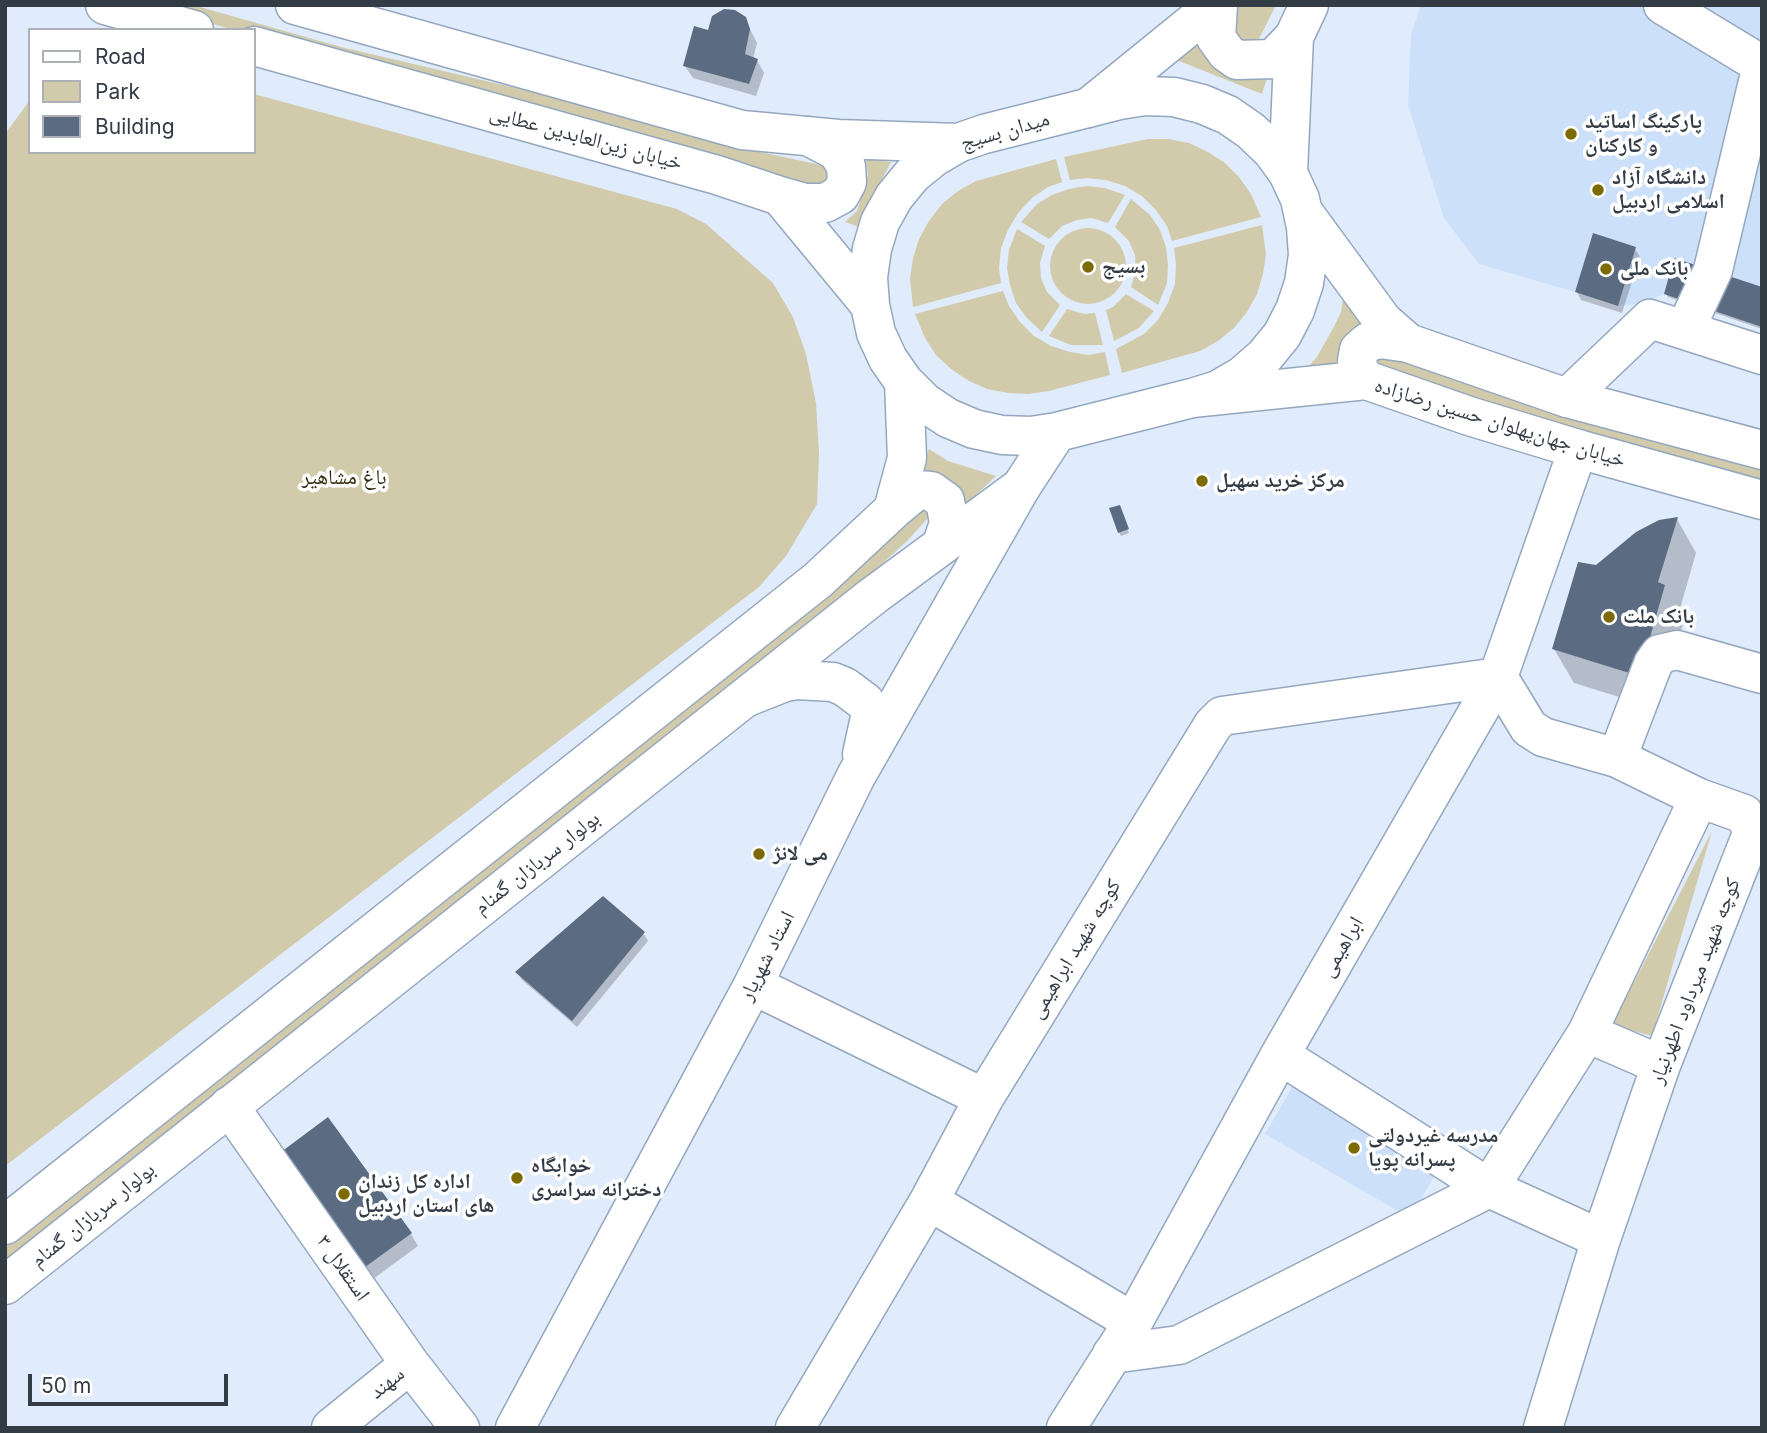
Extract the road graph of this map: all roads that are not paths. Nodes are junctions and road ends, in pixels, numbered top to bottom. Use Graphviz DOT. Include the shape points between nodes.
graph roads {
  1 [pos="105,5"];
  2 [pos="295,5"];
  3 [pos="1216,5"];
  4 [pos="1663,5"];
  5 [pos="336,11"];
  6 [pos="1302,21"];
  7 [pos="187,28"];
  8 [pos="256,47"];
  9 [pos="1762,65"];
  10 [pos="1088,108"];
  11 [pos="808,136"];
  12 [pos="958,143"];
  13 [pos="1288,173"];
  14 [pos="780,196"];
  15 [pos="1302,210"];
  16 [pos="870,305"];
  17 [pos="1685,330"];
  18 [pos="1408,344"];
  19 [pos="1762,355"];
  20 [pos="1366,380"];
  21 [pos="904,382"];
  22 [pos="1192,398"];
  23 [pos="1567,398"];
  24 [pos="1057,432"];
  25 [pos="1578,449"];
  26 [pos="1762,450"];
  27 [pos="1021,487"];
  28 [pos="1762,500"];
  29 [pos="893,510"];
  30 [pos="942,544"];
  31 [pos="1762,674"];
  32 [pos="1498,677"];
  33 [pos="745,698"];
  34 [pos="1617,758"];
  35 [pos="856,776"];
  36 [pos="1699,798"];
  37 [pos="753,985"];
  38 [pos="1587,1033"];
  39 [pos="1280,1055"];
  40 [pos="1661,1065"];
  41 [pos="984,1098"];
  42 [pos="229,1106"];
  43 [pos="1489,1188"];
  44 [pos="929,1201"];
  45 [pos="5,1225"];
  46 [pos="1601,1239"];
  47 [pos="5,1285"];
  48 [pos="1133,1322"];
  49 [pos="1112,1354"];
  50 [pos="410,1364"];
  51 [pos="331,1428"];
  52 [pos="460,1428"];
  53 [pos="515,1428"];
  54 [pos="796,1428"];
  55 [pos="1066,1428"];
  56 [pos="1544,1428"];
  1 -- 7 [label="main road"];
  2 -- 5 [label="main road"];
  3 -- 6 [label="main road" via="1216,38 1237,60 1273,59"];
  3 -- 10 [label="main road"];
  4 -- 9 [label="main road"];
  5 -- 11 [label="main road" via="742,130"];
  6 -- 13 [label="main road"];
  8 -- 14 [label="main road, خیابان زین‌العابدین عطایی"];
  9 -- 17 [label="main road" via="1713,270"];
  10 -- 12 [label="main road, میدان بسیج"];
  10 -- 13 [label="main road, میدان بسیج" via="1145,96 1202,104 1251,131"];
  11 -- 12 [label="main road"];
  11 -- 14 [label="main road, خیابان زین‌العابدین عطایی" via="837,151 846,166 847,182 841,195 825,203"];
  12 -- 16 [label="main road, میدان بسیج" via="912,175 894,197 872,249"];
  13 -- 15 [label="main road, میدان بسیج"];
  14 -- 16 [label="main road"];
  15 -- 18 [label="main road, خیابان جهان‌پهلوان حسین رضا‌زاده" via="1383,321"];
  15 -- 22 [label="main road, میدان بسیج" via="1306,274 1296,310 1282,335 1242,376"];
  16 -- 21 [label="main road, میدان بسیج" via="876,333"];
  17 -- 19 [label="main road"];
  17 -- 23 [label="main road" via="1650,319"];
  18 -- 20 [label="main road" via="1381,339 1368,342 1359,350 1357,361"];
  18 -- 23 [label="main road, خیابان جهان‌پهلوان حسین رضا‌زاده"];
  20 -- 22 [label="main road, خیابان جهان‌پهلوان حسین رضا‌زاده"];
  20 -- 25 [label="main road, خیابان جهان‌پهلوان حسین رضا‌زاده"];
  21 -- 24 [label="main road, میدان بسیج" via="948,418 974,429 1002,435"];
  21 -- 29 [label="main road" via="907,458"];
  22 -- 24 [label="main road, میدان بسیج"];
  23 -- 26 [label="main road, خیابان جهان‌پهلوان حسین رضا‌زاده"];
  24 -- 27 [label="main road, بولوار سربازان گمنام"];
  25 -- 28 [label="main road, خیابان جهان‌پهلوان حسین رضا‌زاده"];
  25 -- 32 [label="main road, ابراهیمی"];
  27 -- 30 [label="main road, بولوار سربازان گمنام"];
  27 -- 35 [label="main road, استاد شهریار"];
  29 -- 30 [label="main road" via="917,490 931,491 945,501 949,523"];
  29 -- 45 [label="main road" via="818,580"];
  30 -- 33 [label="main road, بولوار سربازان گمنام"];
  31 -- 34 [label="main road" via="1677,650 1660,654"];
  32 -- 34 [label="main road, کوچه شهید میرداود اطهرنیار" via="1529,728 1543,737"];
  32 -- 39 [label="main road, ابراهیمی"];
  32 -- 41 [label="main road, کوچه شهید ابراهیمی" via="1222,716"];
  33 -- 35 [label="main road" via="797,680 832,682 856,694 872,713"];
  33 -- 42 [label="main road, بولوار سربازان گمنام"];
  34 -- 36 [label="main road, کوچه شهید میرداود اطهرنیار"];
  35 -- 37 [label="main road, استاد شهریار"];
  36 -- 38 [label="main road"];
  36 -- 40 [label="main road, کوچه شهید میرداود اطهرنیار" via="1744,814 1753,831"];
  37 -- 41 [label="main road"];
  37 -- 53 [label="main road, استاد شهریار"];
  38 -- 40 [label="main road"];
  38 -- 43 [label="main road"];
  39 -- 43 [label="main road"];
  39 -- 48 [label="main road, ابراهیمی"];
  40 -- 46 [label="main road, کوچه شهید میرداود اطهرنیار"];
  41 -- 44 [label="main road, کوچه شهید ابراهیمی"];
  42 -- 47 [label="main road, بولوار سربازان گمنام"];
  42 -- 50 [label="main road, استقلال ۳"];
  43 -- 46 [label="main road"];
  43 -- 49 [label="main road" via="1179,1345"];
  44 -- 48 [label="main road"];
  44 -- 54 [label="main road, کوچه شهید ابراهیمی"];
  46 -- 56 [label="main road, کوچه شهید میرداود اطهرنیار"];
  48 -- 49 [label="main road, ابراهیمی"];
  49 -- 55 [label="main road, ابراهیمی"];
  50 -- 51 [label="main road, سهند"];
  50 -- 52 [label="main road, استقلال ۳"];
}
